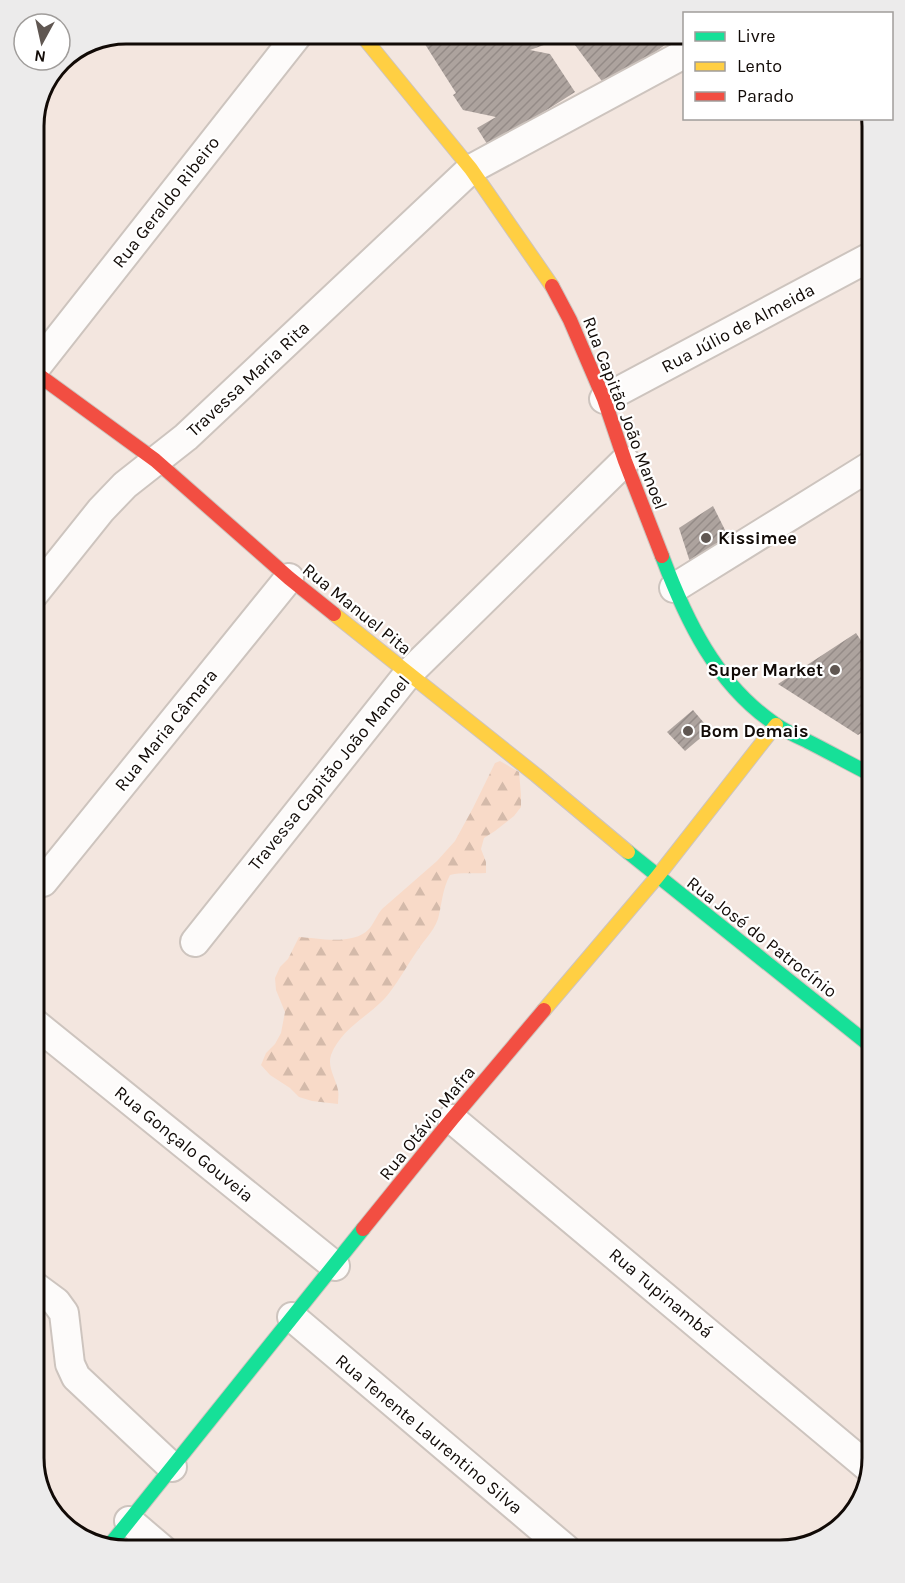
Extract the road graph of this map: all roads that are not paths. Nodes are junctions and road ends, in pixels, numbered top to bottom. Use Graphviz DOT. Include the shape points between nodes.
graph roads {
  1 [pos="291,43"];
  2 [pos="368,43"];
  3 [pos="683,55"];
  4 [pos="471,169"];
  5 [pos="862,261"];
  6 [pos="44,357"];
  7 [pos="44,379"];
  8 [pos="604,399"];
  9 [pos="155,460"];
  10 [pos="626,461"];
  11 [pos="862,471"];
  12 [pos="289,578"];
  13 [pos="44,582"];
  14 [pos="674,588"];
  15 [pos="408,674"];
  16 [pos="776,725"];
  17 [pos="862,767"];
  18 [pos="657,877"];
  19 [pos="43,882"];
  20 [pos="195,942"];
  21 [pos="43,1030"];
  22 [pos="862,1039"];
  23 [pos="452,1119"];
  24 [pos="335,1266"];
  25 [pos="43,1292"];
  26 [pos="292,1317"];
  27 [pos="862,1462"];
  28 [pos="172,1467"];
  29 [pos="129,1521"];
  30 [pos="115,1539"];
  31 [pos="150,1539"];
  32 [pos="555,1540"];
  1 -- 6 [label="street, Rua Geraldo Ribeiro"];
  2 -- 4 [label="street, Rua Capitão João Manoel"];
  3 -- 4 [label="street, Travessa Maria Rita"];
  4 -- 8 [label="street, Rua Capitão João Manoel" via="551,284"];
  4 -- 9 [label="street, Travessa Maria Rita" via="186,437"];
  5 -- 8 [label="street, Rua Júlio de Almeida"];
  7 -- 9 [label="street, Rua Manuel Pita"];
  8 -- 10 [label="street, Rua Capitão João Manoel"];
  9 -- 12 [label="street, Rua Manuel Pita"];
  9 -- 13 [label="street, Travessa Maria Rita" via="124,484"];
  10 -- 14 [label="street, Rua Capitão João Manoel"];
  10 -- 15 [label="street, Travessa Capitão João Manoel"];
  11 -- 14 [label="street"];
  12 -- 15 [label="street, Rua Manuel Pita"];
  12 -- 19 [label="street, Rua Maria Câmara"];
  14 -- 16 [label="street, Rua Capitão João Manoel" via="723,677"];
  15 -- 18 [label="street, Rua Manuel Pita"];
  15 -- 20 [label="street, Travessa Capitão João Manoel"];
  16 -- 17 [label="street, Rua Capitão João Manoel"];
  16 -- 18 [label="street, Rua Otávio Mafra"];
  18 -- 22 [label="street, Rua José do Patrocínio"];
  18 -- 23 [label="street, Rua Otávio Mafra"];
  21 -- 24 [label="street, Rua Gonçalo Gouveia"];
  23 -- 24 [label="street, Rua Otávio Mafra"];
  23 -- 27 [label="street, Rua Tupinambá"];
  24 -- 26 [label="street, Rua Otávio Mafra"];
  25 -- 28 [label="street" via="64,1313 70,1364 76,1377"];
  26 -- 28 [label="street, Rua Otávio Mafra"];
  26 -- 32 [label="street, Rua Tenente Laurentino Silva"];
  28 -- 29 [label="street, Rua Otávio Mafra"];
  29 -- 30 [label="street, Rua Otávio Mafra"];
  29 -- 31 [label="street"];
}
